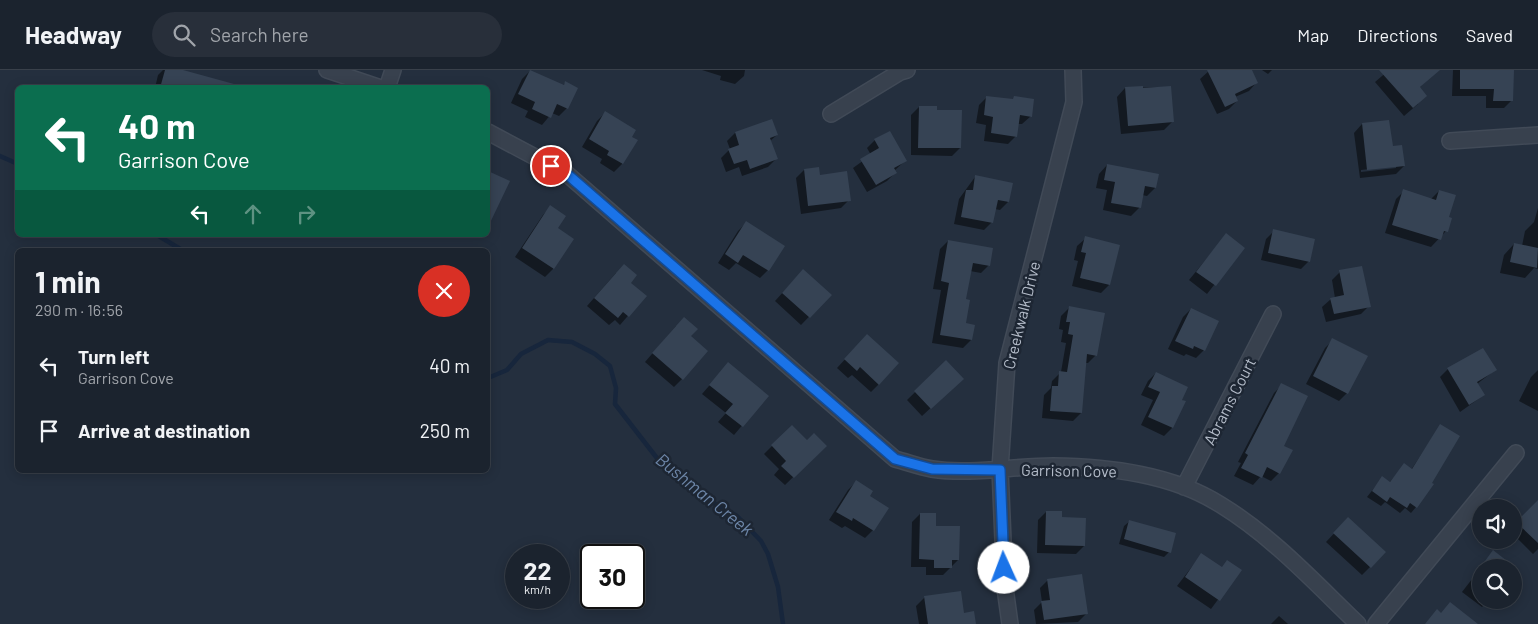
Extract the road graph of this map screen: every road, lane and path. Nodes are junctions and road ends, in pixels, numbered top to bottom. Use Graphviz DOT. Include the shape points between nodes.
graph roads {
  1 [pos="327,70"];
  2 [pos="393,70"];
  3 [pos="907,70"];
  4 [pos="1073,70"];
  5 [pos="373,85"];
  6 [pos="388,85"];
  7 [pos="831,114"];
  8 [pos="490,133"];
  9 [pos="1538,135"];
  10 [pos="1450,141"];
  11 [pos="1274,314"];
  12 [pos="1516,453"];
  13 [pos="1000,470"];
  14 [pos="1184,487"];
  15 [pos="1010,624"];
  16 [pos="1358,624"];
  17 [pos="1376,624"];
  1 -- 5 [label="street"];
  2 -- 6 [label="street"];
  3 -- 7 [label="street"];
  4 -- 13 [label="street, Creekwalk Drive" via="1074,102 1007,363"];
  8 -- 13 [label="street, Garrison Cove" via="567,174 895,459 932,469"];
  9 -- 10 [label="street"];
  11 -- 14 [label="street, Abrams Court"];
  12 -- 17 [label="street"];
  13 -- 14 [label="street, Garrison Cove" via="1052,466 1123,470"];
  13 -- 15 [label="street, Creekwalk Drive" via="1005,588"];
  14 -- 16 [label="street, Garrison Cove" via="1220,504 1265,536"];
}
